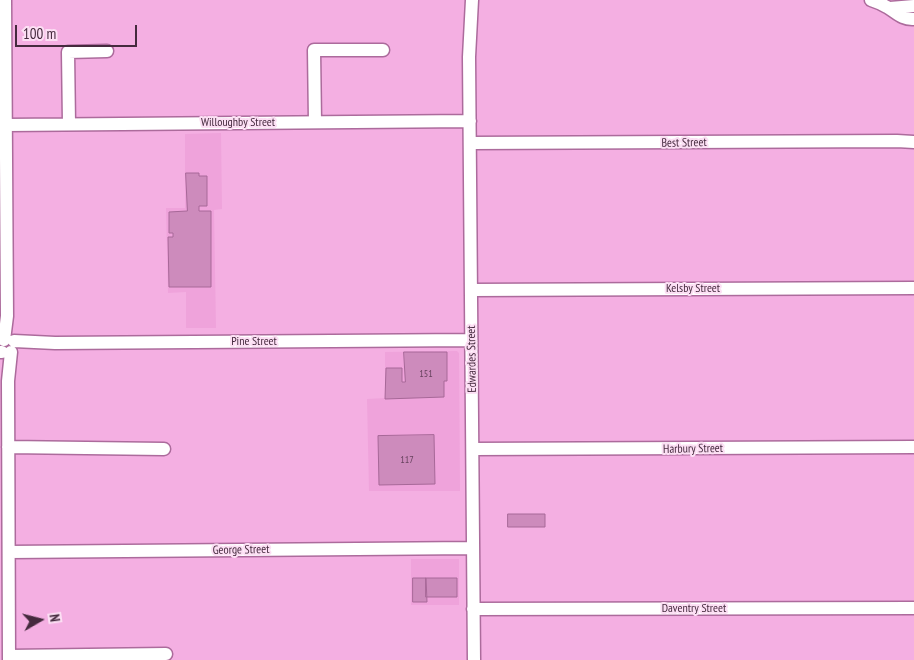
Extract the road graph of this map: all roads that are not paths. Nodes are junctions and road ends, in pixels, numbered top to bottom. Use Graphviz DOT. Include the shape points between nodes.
graph roads {
  1 [pos="465,0"];
  2 [pos="472,0"];
  3 [pos="871,0"];
  4 [pos="5,1"];
  5 [pos="914,6"];
  6 [pos="890,8"];
  7 [pos="914,18"];
  8 [pos="383,50"];
  9 [pos="106,51"];
  10 [pos="470,57"];
  11 [pos="3,97"];
  12 [pos="470,121"];
  13 [pos="315,122"];
  14 [pos="69,124"];
  15 [pos="6,125"];
  16 [pos="914,136"];
  17 [pos="897,141"];
  18 [pos="914,142"];
  19 [pos="470,143"];
  20 [pos="3,225"];
  21 [pos="914,288"];
  22 [pos="471,290"];
  23 [pos="472,340"];
  24 [pos="6,347"];
  25 [pos="8,447"];
  26 [pos="914,447"];
  27 [pos="164,449"];
  28 [pos="473,450"];
  29 [pos="4,463"];
  30 [pos="473,548"];
  31 [pos="9,552"];
  32 [pos="914,608"];
  33 [pos="474,609"];
  34 [pos="166,654"];
  35 [pos="7,659"];
  36 [pos="474,660"];
  1 -- 10 [label="street, Edwardes Street"];
  2 -- 10 [label="street, Edwardes Street"];
  3 -- 6 [label="street"];
  4 -- 11 [label="street"];
  5 -- 6 [label="street"];
  5 -- 7 [label="street"];
  6 -- 7 [label="street" via="903,17"];
  8 -- 13 [label="street" via="314,50"];
  9 -- 14 [label="street" via="68,52"];
  10 -- 12 [label="street, Edwardes Street"];
  11 -- 15 [label="street"];
  12 -- 13 [label="street, Willoughby Street"];
  12 -- 19 [label="street, Edwardes Street"];
  13 -- 14 [label="street, Willoughby Street"];
  14 -- 15 [label="street, Willoughby Street"];
  15 -- 20 [label="street"];
  16 -- 17 [label="street"];
  17 -- 18 [label="street"];
  17 -- 19 [label="street, Best Street"];
  19 -- 22 [label="street, Edwardes Street"];
  20 -- 24 [label="street"];
  21 -- 22 [label="street, Kelsby Street"];
  22 -- 23 [label="street, Edwardes Street"];
  23 -- 24 [label="street, Pine Street" via="36,343"];
  23 -- 28 [label="street, Edwardes Street"];
  24 -- 25 [label="street"];
  25 -- 27 [label="street"];
  25 -- 29 [label="street"];
  26 -- 28 [label="street, Harbury Street"];
  28 -- 30 [label="street, Edwardes Street"];
  29 -- 31 [label="street"];
  30 -- 31 [label="street, George Street"];
  30 -- 33 [label="street, Edwardes Street"];
  31 -- 35 [label="street"];
  32 -- 33 [label="street, Daventry Street"];
  33 -- 36 [label="street, Edwardes Street"];
  34 -- 35 [label="street"];
}
